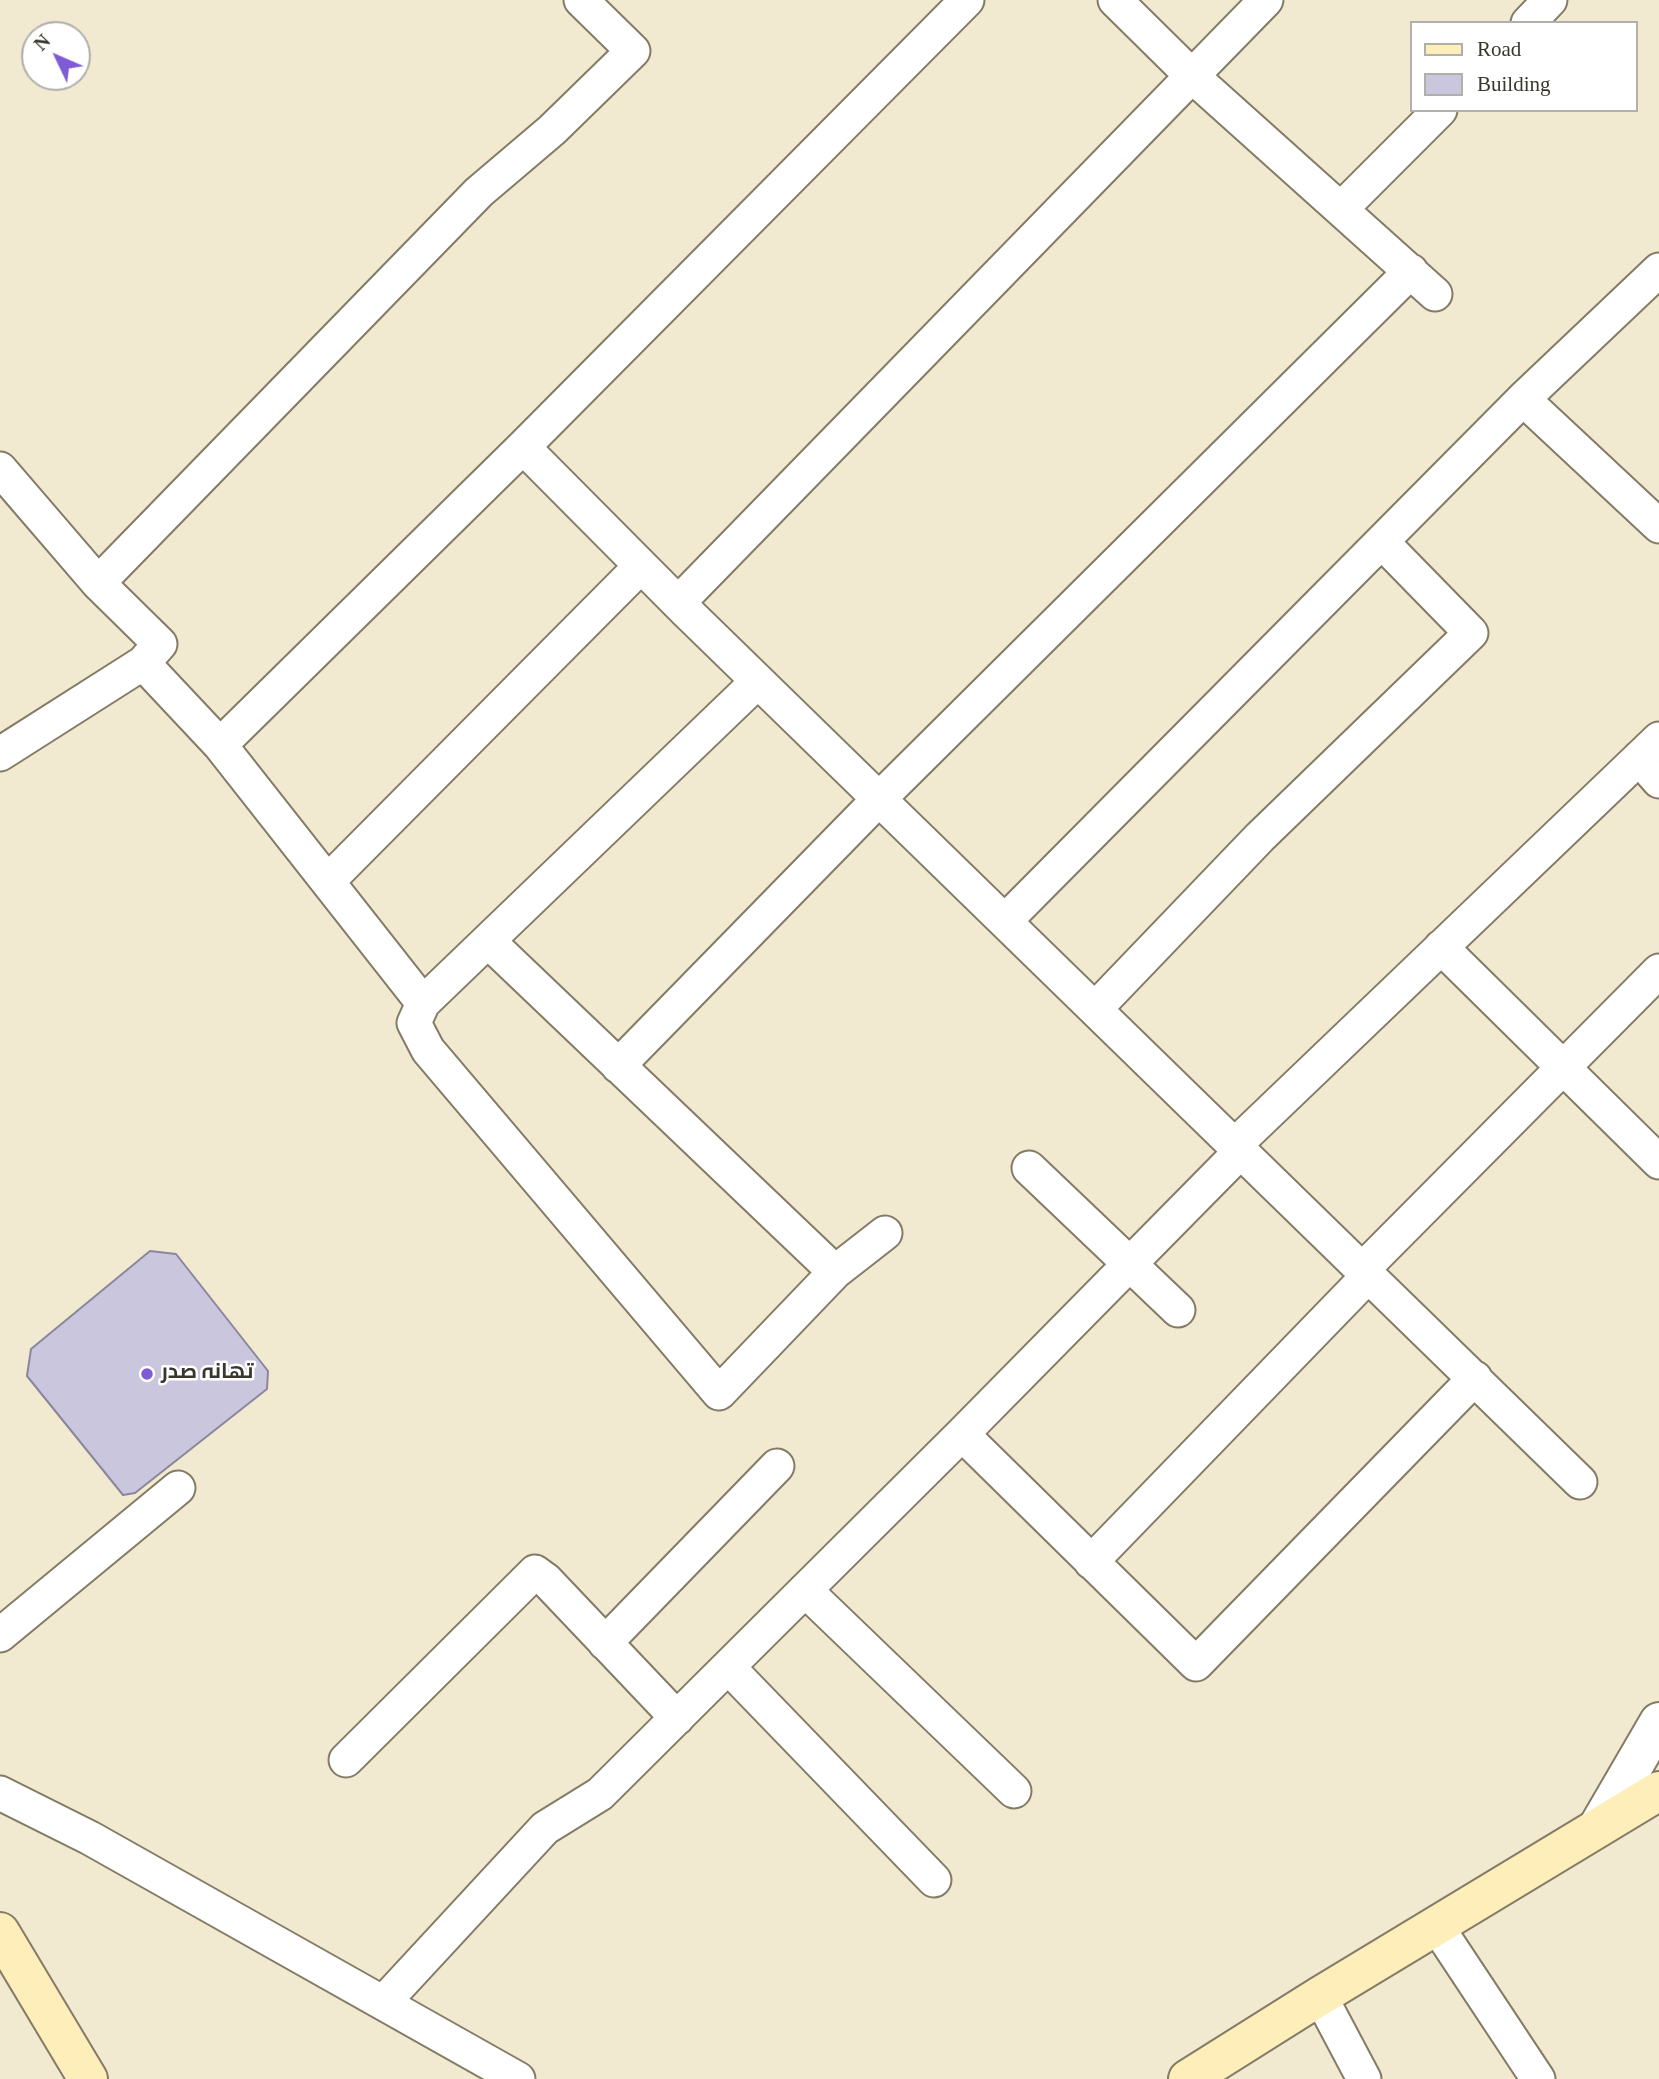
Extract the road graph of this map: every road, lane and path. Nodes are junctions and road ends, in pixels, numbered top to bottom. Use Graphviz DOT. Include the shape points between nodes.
graph roads {
  1 [pos="581,0"];
  2 [pos="967,0"];
  3 [pos="1115,0"];
  4 [pos="1266,0"];
  5 [pos="1550,0"];
  6 [pos="1530,21"];
  7 [pos="1192,76"];
  8 [pos="1438,112"];
  9 [pos="1341,209"];
  10 [pos="1659,270"];
  11 [pos="1411,271"];
  12 [pos="1435,294"];
  13 [pos="1523,399"];
  14 [pos="523,447"];
  15 [pos="0,469"];
  16 [pos="1659,526"];
  17 [pos="1382,542"];
  18 [pos="641,566"];
  19 [pos="98,583"];
  20 [pos="678,603"];
  21 [pos="143,663"];
  22 [pos="758,681"];
  23 [pos="219,745"];
  24 [pos="0,754"];
  25 [pos="1652,759"];
  26 [pos="880,799"];
  27 [pos="328,881"];
  28 [pos="1005,921"];
  29 [pos="488,941"];
  30 [pos="1441,947"];
  31 [pos="1659,971"];
  32 [pos="424,1003"];
  33 [pos="1095,1009"];
  34 [pos="618,1066"];
  35 [pos="1562,1067"];
  36 [pos="1238,1148"];
  37 [pos="1659,1162"];
  38 [pos="1029,1168"];
  39 [pos="886,1233"];
  40 [pos="1129,1264"];
  41 [pos="835,1272"];
  42 [pos="1366,1272"];
  43 [pos="1178,1310"];
  44 [pos="1475,1378"];
  45 [pos="962,1434"];
  46 [pos="777,1466"];
  47 [pos="1580,1482"];
  48 [pos="178,1488"];
  49 [pos="1091,1562"];
  50 [pos="805,1590"];
  51 [pos="0,1634"];
  52 [pos="606,1643"];
  53 [pos="728,1667"];
  54 [pos="677,1718"];
  55 [pos="1659,1721"];
  56 [pos="346,1760"];
  57 [pos="1014,1791"];
  58 [pos="1659,1791"];
  59 [pos="0,1793"];
  60 [pos="1599,1825"];
  61 [pos="934,1880"];
  62 [pos="1436,1925"];
  63 [pos="0,1932"];
  64 [pos="1320,1996"];
  65 [pos="383,2003"];
  66 [pos="88,2079"];
  67 [pos="518,2079"];
  68 [pos="1188,2079"];
  69 [pos="1364,2079"];
  70 [pos="1538,2079"];
  1 -- 19 [label="street" via="633,51 552,130 479,192"];
  2 -- 14 [label="street"];
  3 -- 7 [label="street"];
  4 -- 7 [label="street"];
  5 -- 6 [label="street"];
  7 -- 9 [label="street"];
  7 -- 20 [label="street"];
  8 -- 9 [label="street"];
  9 -- 11 [label="street"];
  10 -- 13 [label="street"];
  11 -- 12 [label="street"];
  11 -- 26 [label="street"];
  13 -- 16 [label="street"];
  13 -- 17 [label="street"];
  14 -- 18 [label="street"];
  14 -- 23 [label="street"];
  15 -- 19 [label="street"];
  17 -- 28 [label="street"];
  17 -- 33 [label="street" via="1471,633 1260,837"];
  18 -- 20 [label="street"];
  18 -- 27 [label="street"];
  19 -- 21 [label="street" via="160,644"];
  20 -- 22 [label="street"];
  21 -- 23 [label="street"];
  21 -- 24 [label="street"];
  22 -- 26 [label="street"];
  22 -- 29 [label="street"];
  23 -- 27 [label="street"];
  25 -- 30 [label="street"];
  26 -- 28 [label="street"];
  26 -- 34 [label="street"];
  27 -- 32 [label="street"];
  28 -- 33 [label="street"];
  29 -- 32 [label="street"];
  29 -- 34 [label="street"];
  30 -- 35 [label="street"];
  30 -- 36 [label="street"];
  31 -- 35 [label="street"];
  32 -- 41 [label="street" via="414,1023 428,1050 719,1393"];
  33 -- 36 [label="street"];
  34 -- 41 [label="street"];
  35 -- 37 [label="street"];
  35 -- 42 [label="street"];
  36 -- 40 [label="street"];
  36 -- 42 [label="street"];
  38 -- 40 [label="street"];
  39 -- 41 [label="street"];
  40 -- 43 [label="street"];
  40 -- 45 [label="street"];
  42 -- 44 [label="street"];
  42 -- 49 [label="street"];
  44 -- 47 [label="street"];
  44 -- 49 [label="street" via="1196,1664"];
  45 -- 49 [label="street"];
  45 -- 50 [label="street"];
  46 -- 52 [label="street"];
  48 -- 51 [label="street"];
  50 -- 53 [label="street"];
  50 -- 57 [label="street"];
  52 -- 54 [label="street"];
  52 -- 56 [label="street" via="535,1572"];
  53 -- 54 [label="street"];
  53 -- 61 [label="street"];
  54 -- 65 [label="street" via="600,1794 545,1828"];
  55 -- 60 [label="street"];
  58 -- 60 [label="main road"];
  59 -- 65 [label="street" via="90,1838"];
  60 -- 62 [label="main road"];
  62 -- 64 [label="main road"];
  62 -- 70 [label="street"];
  63 -- 66 [label="main road"];
  64 -- 68 [label="main road"];
  64 -- 69 [label="street"];
  65 -- 67 [label="street"];
}
